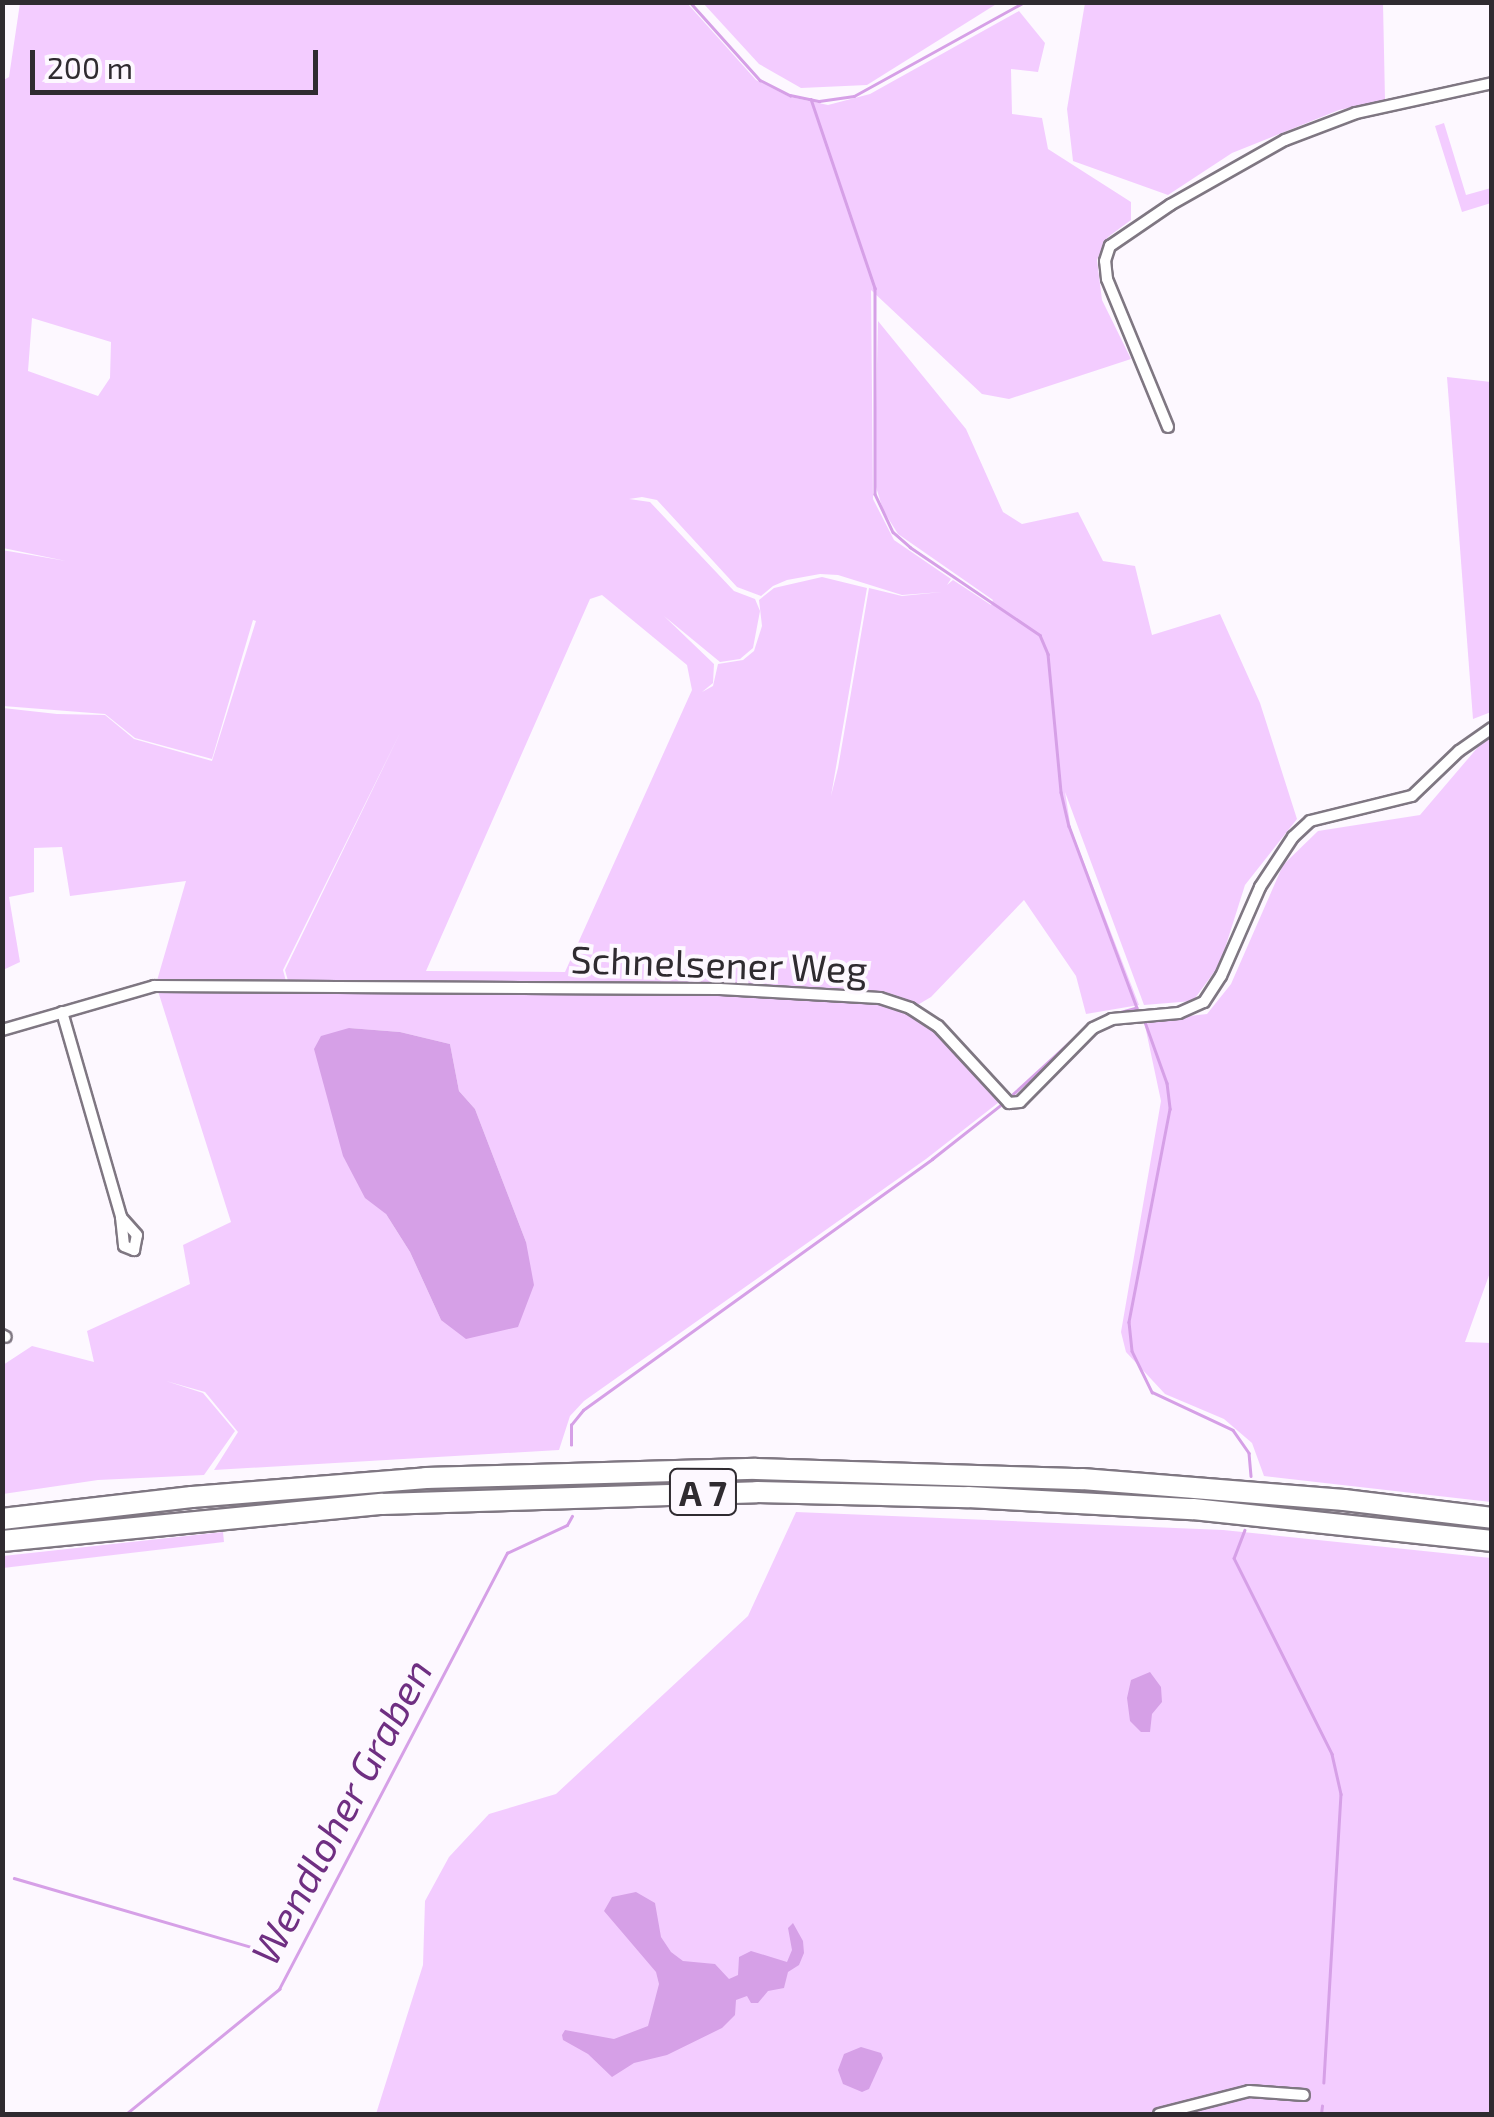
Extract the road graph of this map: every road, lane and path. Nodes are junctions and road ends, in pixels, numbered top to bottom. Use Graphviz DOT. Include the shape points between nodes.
graph roads {
  1 [pos="1492,83"];
  2 [pos="1168,427"];
  3 [pos="1492,728"];
  4 [pos="62,1012"];
  5 [pos="2,1030"];
  6 [pos="121,1216"];
  7 [pos="2,1518"];
  8 [pos="1492,1518"];
  9 [pos="2,1541"];
  10 [pos="1492,1541"];
  11 [pos="1304,2095"];
  12 [pos="1159,2114"];
  1 -- 2 [label="street" via="1356,113 1286,140 1110,246 1107,279"];
  3 -- 4 [label="street, Schnelsener Weg" via="1412,796 1310,821 1260,887 1204,1002 1179,1013 1112,1019 1093,1028 1020,1102 1009,1102 938,1026 880,998 720,989 154,986"];
  4 -- 5 [label="street"];
  4 -- 6 [label="street"];
  7 -- 8 [label="highway, A 7" via="407,1480 756,1469 1082,1479"];
  9 -- 10 [label="highway, A 7" via="382,1504 706,1492 1142,1506"];
  11 -- 12 [label="street" via="1249,2090"];
}
